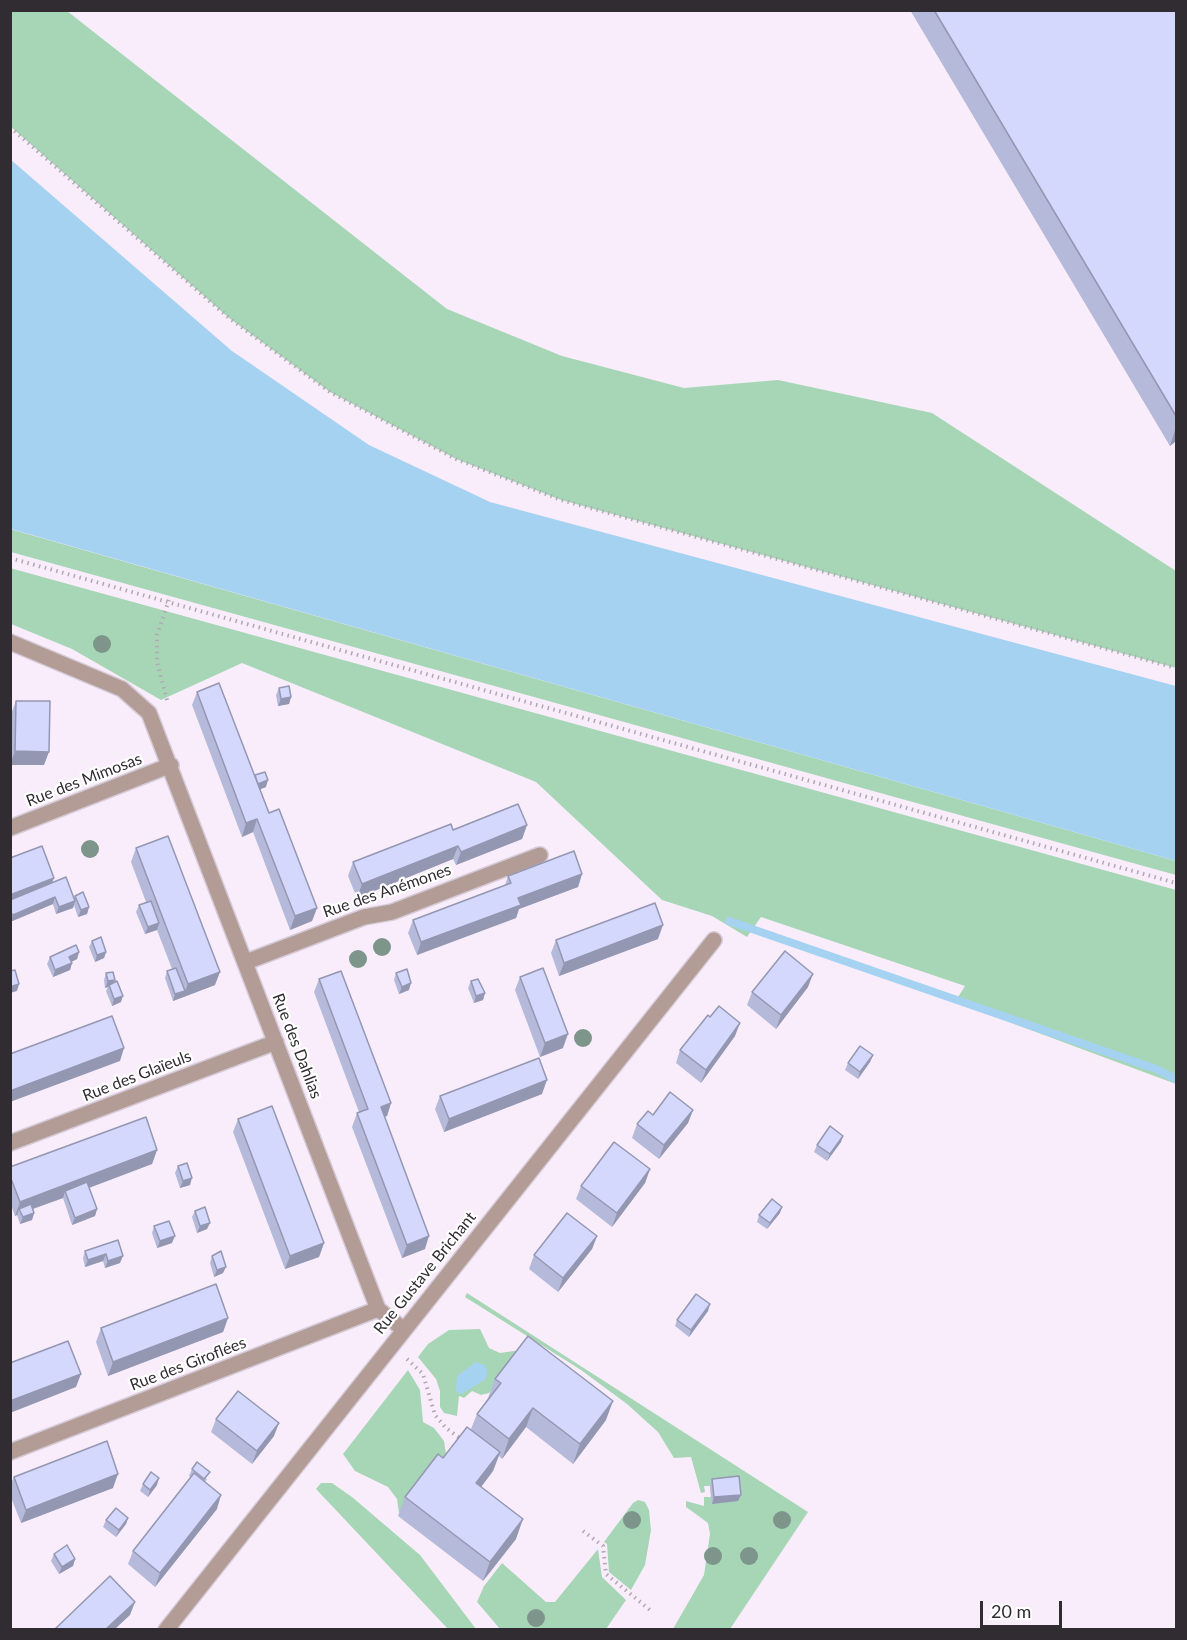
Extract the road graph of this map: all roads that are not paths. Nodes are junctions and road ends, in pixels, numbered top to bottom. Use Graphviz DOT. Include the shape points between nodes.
graph roads {
  1 [pos="10,642"];
  2 [pos="171,765"];
  3 [pos="10,828"];
  4 [pos="540,855"];
  5 [pos="714,940"];
  6 [pos="246,962"];
  7 [pos="276,1042"];
  8 [pos="10,1143"];
  9 [pos="378,1309"];
  10 [pos="403,1329"];
  11 [pos="10,1452"];
  12 [pos="166,1629"];
  1 -- 2 [label="street, Rue des Dahlias" via="122,689 149,713"];
  2 -- 3 [label="street, Rue des Mimosas"];
  2 -- 6 [label="street, Rue des Dahlias"];
  4 -- 6 [label="street, Rue des Anémones"];
  5 -- 10 [label="street, Rue Gustave Brichant"];
  6 -- 7 [label="street, Rue des Dahlias"];
  7 -- 8 [label="street, Rue des Glaïeuls"];
  7 -- 9 [label="street, Rue des Dahlias"];
  9 -- 10 [label="street"];
  9 -- 11 [label="street, Rue des Giroflées"];
  10 -- 12 [label="street, Rue Gustave Brichant"];
}
